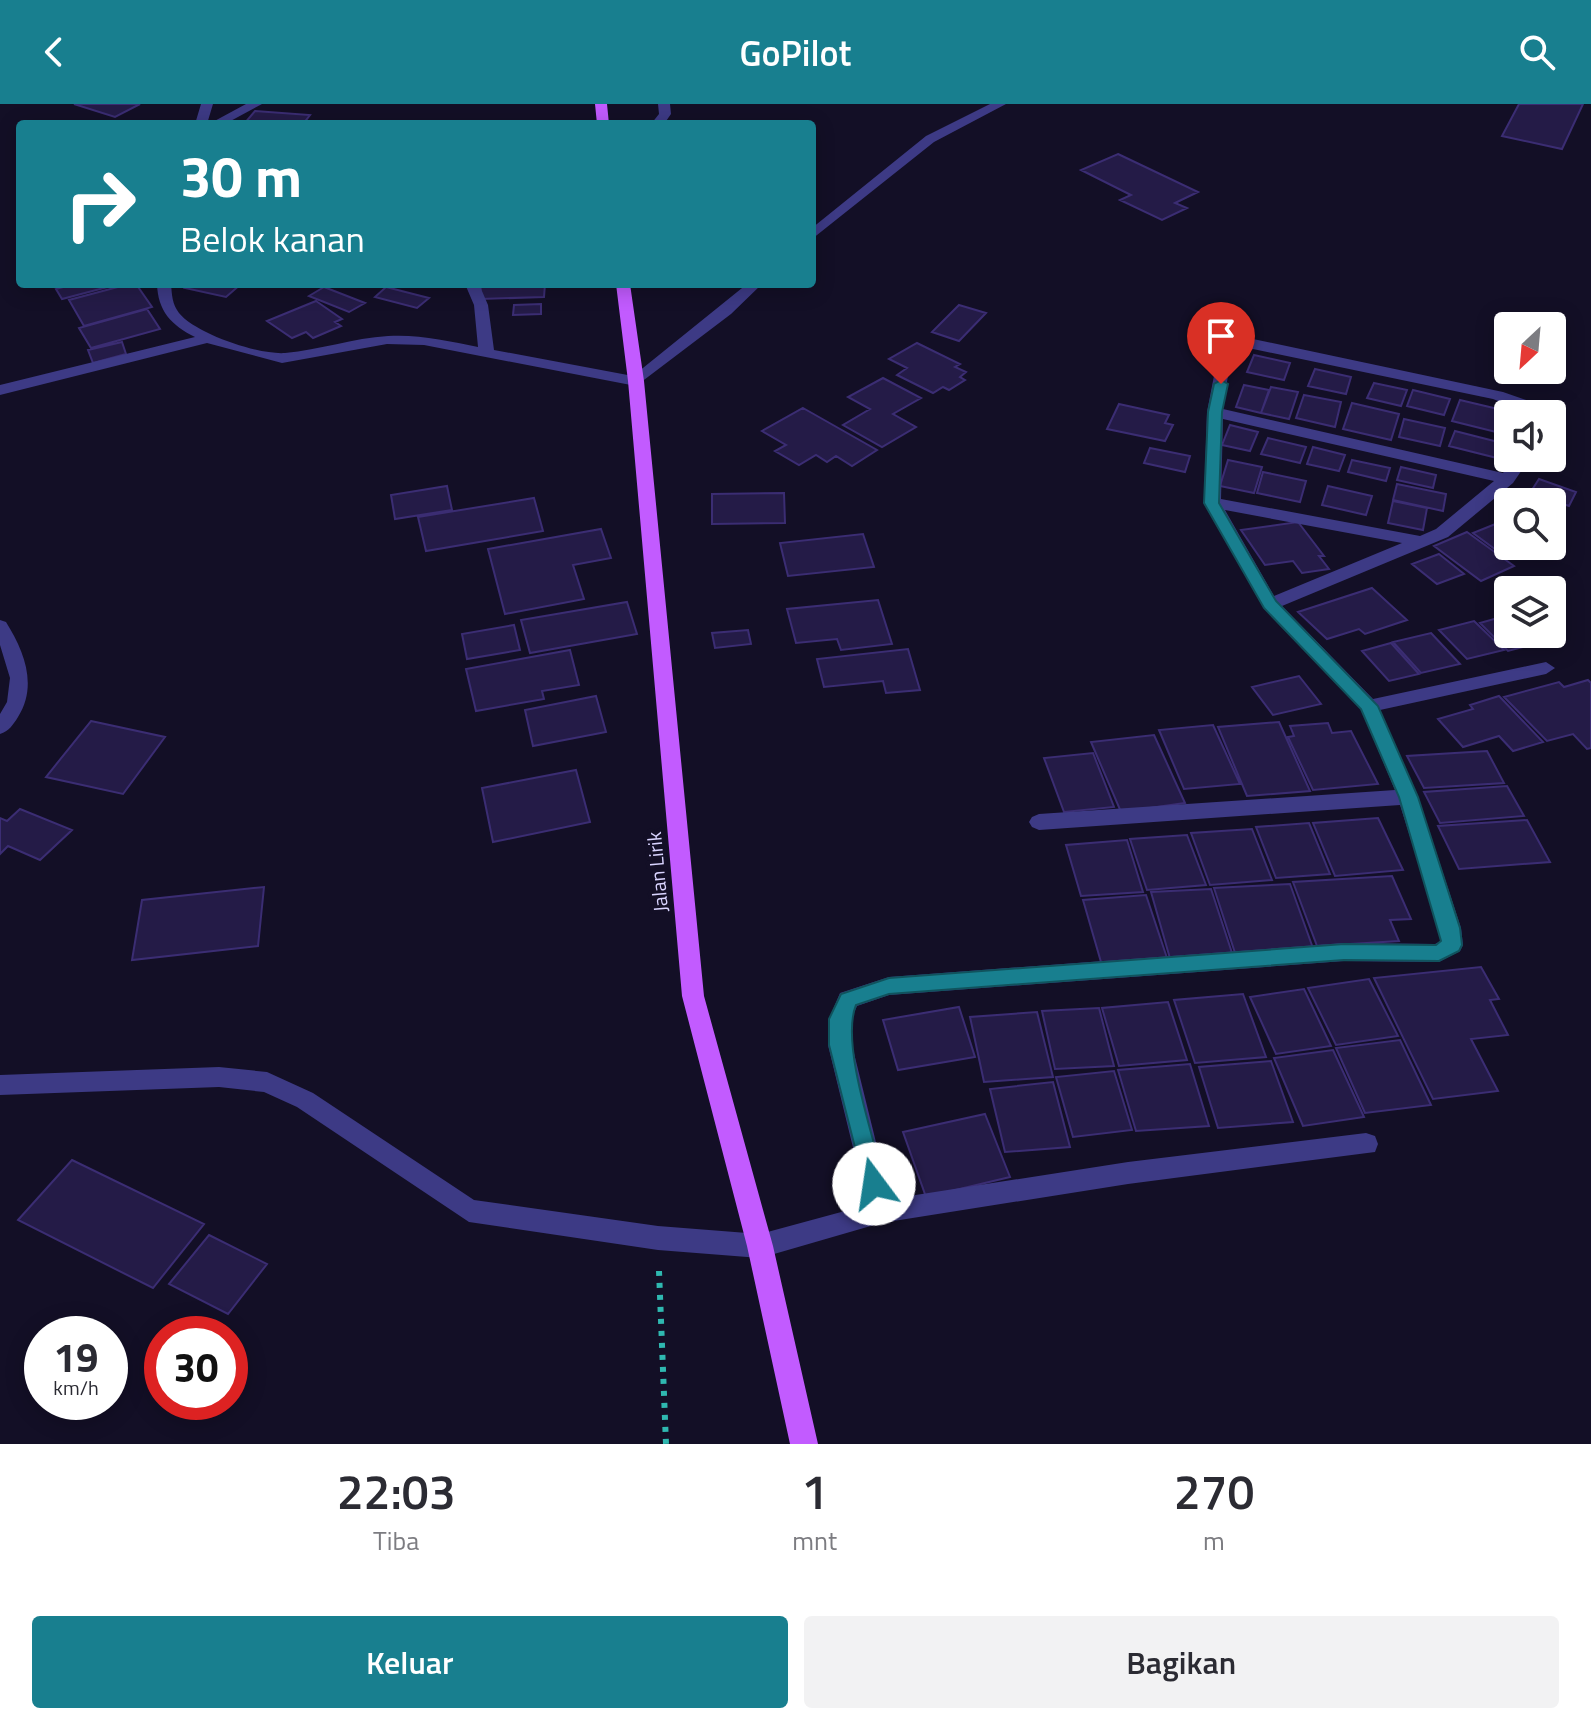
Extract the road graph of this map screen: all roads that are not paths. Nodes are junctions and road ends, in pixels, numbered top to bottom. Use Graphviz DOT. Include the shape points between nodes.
graph roads {
  1 [pos="256,104"];
  2 [pos="1000,104"];
  3 [pos="223,120"];
  4 [pos="816,232"];
  5 [pos="163,288"];
  6 [pos="474,288"];
  7 [pos="624,288"];
  8 [pos="751,288"];
  9 [pos="206,339"];
  10 [pos="487,355"];
  11 [pos="636,381"];
  12 [pos="0,390"];
  13 [pos="1511,400"];
  14 [pos="1215,412"];
  15 [pos="1512,472"];
  16 [pos="1507,479"];
  17 [pos="1212,503"];
  18 [pos="1420,541"];
  19 [pos="1270,604"];
  20 [pos="0,626"];
  21 [pos="1546,668"];
  22 [pos="1369,706"];
  23 [pos="0,727"];
  24 [pos="1408,797"];
  25 [pos="1039,822"];
  26 [pos="0,1085"];
  27 [pos="1366,1144"];
  28 [pos="881,1212"];
  29 [pos="760,1246"];
  30 [pos="804,1444"];
  1 -- 3 [label="street"];
  2 -- 4 [label="street" via="930,139"];
  5 -- 9 [label="street" via="172,316"];
  6 -- 10 [label="street"];
  7 -- 11 [label="main road, Jalan Lirik"];
  8 -- 11 [label="street"];
  9 -- 10 [label="street" via="282,358 387,340 424,341"];
  9 -- 12 [label="street"];
  10 -- 11 [label="street"];
  11 -- 29 [label="main road, Jalan Lirik" via="693,996"];
  13 -- 14 [label="street" via="1253,344 1237,346 1226,355"];
  14 -- 16 [label="street"];
  14 -- 17 [label="street"];
  15 -- 16 [label="street"];
  16 -- 18 [label="street" via="1442,533"];
  17 -- 18 [label="street"];
  17 -- 19 [label="street"];
  18 -- 19 [label="street"];
  19 -- 22 [label="street"];
  20 -- 23 [label="street" via="19,663 16,710"];
  21 -- 22 [label="street"];
  22 -- 24 [label="street"];
  24 -- 25 [label="street"];
  24 -- 28 [label="street" via="1450,928 1452,945 1439,953 1344,952 889,986 848,1000 840,1019 840,1045"];
  26 -- 29 [label="street" via="219,1077 267,1082 305,1100 469,1211 658,1238"];
  27 -- 28 [label="street" via="1128,1173"];
  28 -- 29 [label="street"];
  29 -- 30 [label="main road, Jalan Lirik"];
}
